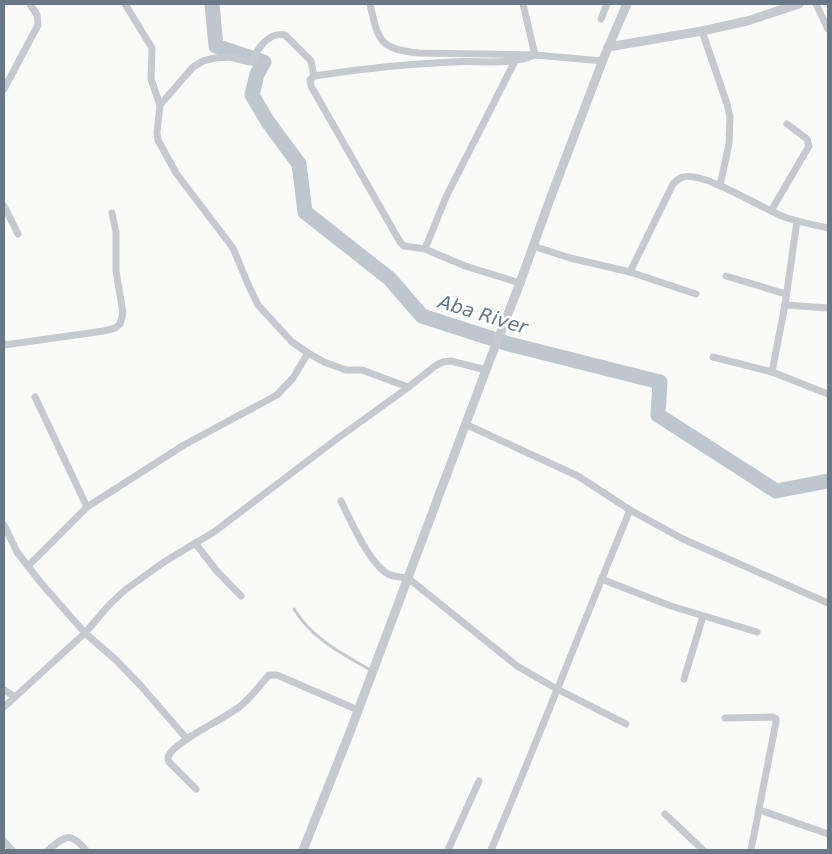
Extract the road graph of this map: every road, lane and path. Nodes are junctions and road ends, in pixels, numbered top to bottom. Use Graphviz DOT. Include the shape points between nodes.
graph roads {
  1 [pos="30,4"];
  2 [pos="125,4"];
  3 [pos="370,4"];
  4 [pos="523,4"];
  5 [pos="607,4"];
  6 [pos="627,4"];
  7 [pos="799,4"];
  8 [pos="816,4"];
  9 [pos="788,6"];
  10 [pos="600,19"];
  11 [pos="828,29"];
  12 [pos="702,31"];
  13 [pos="608,47"];
  14 [pos="535,54"];
  15 [pos="515,61"];
  16 [pos="603,61"];
  17 [pos="314,76"];
  18 [pos="4,89"];
  19 [pos="160,105"];
  20 [pos="787,124"];
  21 [pos="720,186"];
  22 [pos="4,206"];
  23 [pos="771,211"];
  24 [pos="112,213"];
  25 [pos="797,221"];
  26 [pos="828,228"];
  27 [pos="18,234"];
  28 [pos="533,246"];
  29 [pos="425,249"];
  30 [pos="630,272"];
  31 [pos="726,276"];
  32 [pos="520,283"];
  33 [pos="696,294"];
  34 [pos="786,294"];
  35 [pos="785,305"];
  36 [pos="828,308"];
  37 [pos="4,345"];
  38 [pos="308,353"];
  39 [pos="713,357"];
  40 [pos="486,370"];
  41 [pos="772,372"];
  42 [pos="408,387"];
  43 [pos="828,394"];
  44 [pos="35,397"];
  45 [pos="465,424"];
  46 [pos="341,501"];
  47 [pos="87,507"];
  48 [pos="630,510"];
  49 [pos="4,525"];
  50 [pos="195,544"];
  51 [pos="28,566"];
  52 [pos="408,578"];
  53 [pos="602,579"];
  54 [pos="241,596"];
  55 [pos="828,603"];
  56 [pos="294,609"];
  57 [pos="703,616"];
  58 [pos="757,632"];
  59 [pos="85,633"];
  60 [pos="372,671"];
  61 [pos="684,679"];
  62 [pos="557,689"];
  63 [pos="4,690"];
  64 [pos="15,697"];
  65 [pos="4,707"];
  66 [pos="358,710"];
  67 [pos="725,718"];
  68 [pos="626,724"];
  69 [pos="187,740"];
  70 [pos="479,781"];
  71 [pos="196,789"];
  72 [pos="760,810"];
  73 [pos="665,814"];
  74 [pos="828,834"];
  75 [pos="4,841"];
  76 [pos="12,850"];
  77 [pos="48,850"];
  78 [pos="86,850"];
  79 [pos="303,850"];
  80 [pos="448,850"];
  81 [pos="490,850"];
  82 [pos="703,850"];
  83 [pos="751,850"];
  1 -- 18 [label="street" via="37,15 38,25"];
  2 -- 19 [label="street" via="152,48 151,79"];
  3 -- 14 [label="street" via="378,36 394,49 419,53"];
  4 -- 14 [label="street"];
  5 -- 10 [label="street"];
  6 -- 13 [label="street"];
  7 -- 9 [label="street"];
  8 -- 11 [label="street"];
  9 -- 12 [label="street" via="747,21"];
  12 -- 13 [label="street"];
  12 -- 21 [label="street" via="730,117 729,144"];
  13 -- 16 [label="street"];
  14 -- 15 [label="street"];
  14 -- 16 [label="street"];
  15 -- 17 [label="street" via="396,66"];
  15 -- 29 [label="street" via="446,197"];
  16 -- 28 [label="street"];
  17 -- 19 [label="street" via="310,60 285,35 274,35 268,38 252,61 215,58 193,67"];
  17 -- 29 [label="street" via="310,86 394,234 404,246"];
  19 -- 38 [label="street" via="156,132 176,173 234,248 258,305 288,338"];
  20 -- 23 [label="street" via="807,139 809,146"];
  21 -- 23 [label="street"];
  21 -- 30 [label="street" via="692,177 678,179"];
  22 -- 27 [label="street"];
  23 -- 25 [label="street"];
  24 -- 37 [label="street" via="123,313 120,324 104,332"];
  25 -- 26 [label="street"];
  25 -- 34 [label="street"];
  28 -- 30 [label="street"];
  28 -- 32 [label="street"];
  29 -- 32 [label="street" via="465,266"];
  30 -- 33 [label="street"];
  31 -- 34 [label="street"];
  32 -- 40 [label="street"];
  34 -- 35 [label="street"];
  35 -- 36 [label="street"];
  35 -- 41 [label="street"];
  38 -- 42 [label="street" via="339,369 362,370"];
  38 -- 47 [label="street" via="290,382 277,395 184,445"];
  39 -- 41 [label="street"];
  40 -- 42 [label="street" via="452,361 443,362"];
  40 -- 45 [label="street"];
  41 -- 43 [label="street"];
  42 -- 50 [label="street"];
  44 -- 47 [label="street"];
  45 -- 48 [label="street" via="578,476"];
  45 -- 52 [label="street"];
  46 -- 52 [label="street" via="358,535 382,568 394,576"];
  47 -- 51 [label="street"];
  48 -- 53 [label="street"];
  48 -- 55 [label="street" via="683,539"];
  49 -- 51 [label="street"];
  50 -- 54 [label="street"];
  50 -- 59 [label="street" via="125,590"];
  51 -- 59 [label="street"];
  52 -- 60 [label="street"];
  52 -- 62 [label="street" via="517,666"];
  53 -- 57 [label="street"];
  53 -- 62 [label="street"];
  56 -- 60 [label="lane" via="312,632"];
  57 -- 58 [label="street"];
  57 -- 61 [label="street"];
  59 -- 64 [label="street"];
  59 -- 69 [label="street" via="141,686"];
  60 -- 66 [label="street"];
  62 -- 68 [label="street"];
  62 -- 81 [label="street"];
  63 -- 64 [label="street"];
  64 -- 65 [label="street"];
  66 -- 69 [label="street" via="272,674 232,713"];
  66 -- 79 [label="street"];
  67 -- 72 [label="street" via="776,719"];
  69 -- 71 [label="street" via="168,758"];
  70 -- 80 [label="street"];
  72 -- 74 [label="street"];
  72 -- 83 [label="street"];
  73 -- 82 [label="street"];
  75 -- 76 [label="street"];
  77 -- 78 [label="street" via="69,837 76,839"];
}
